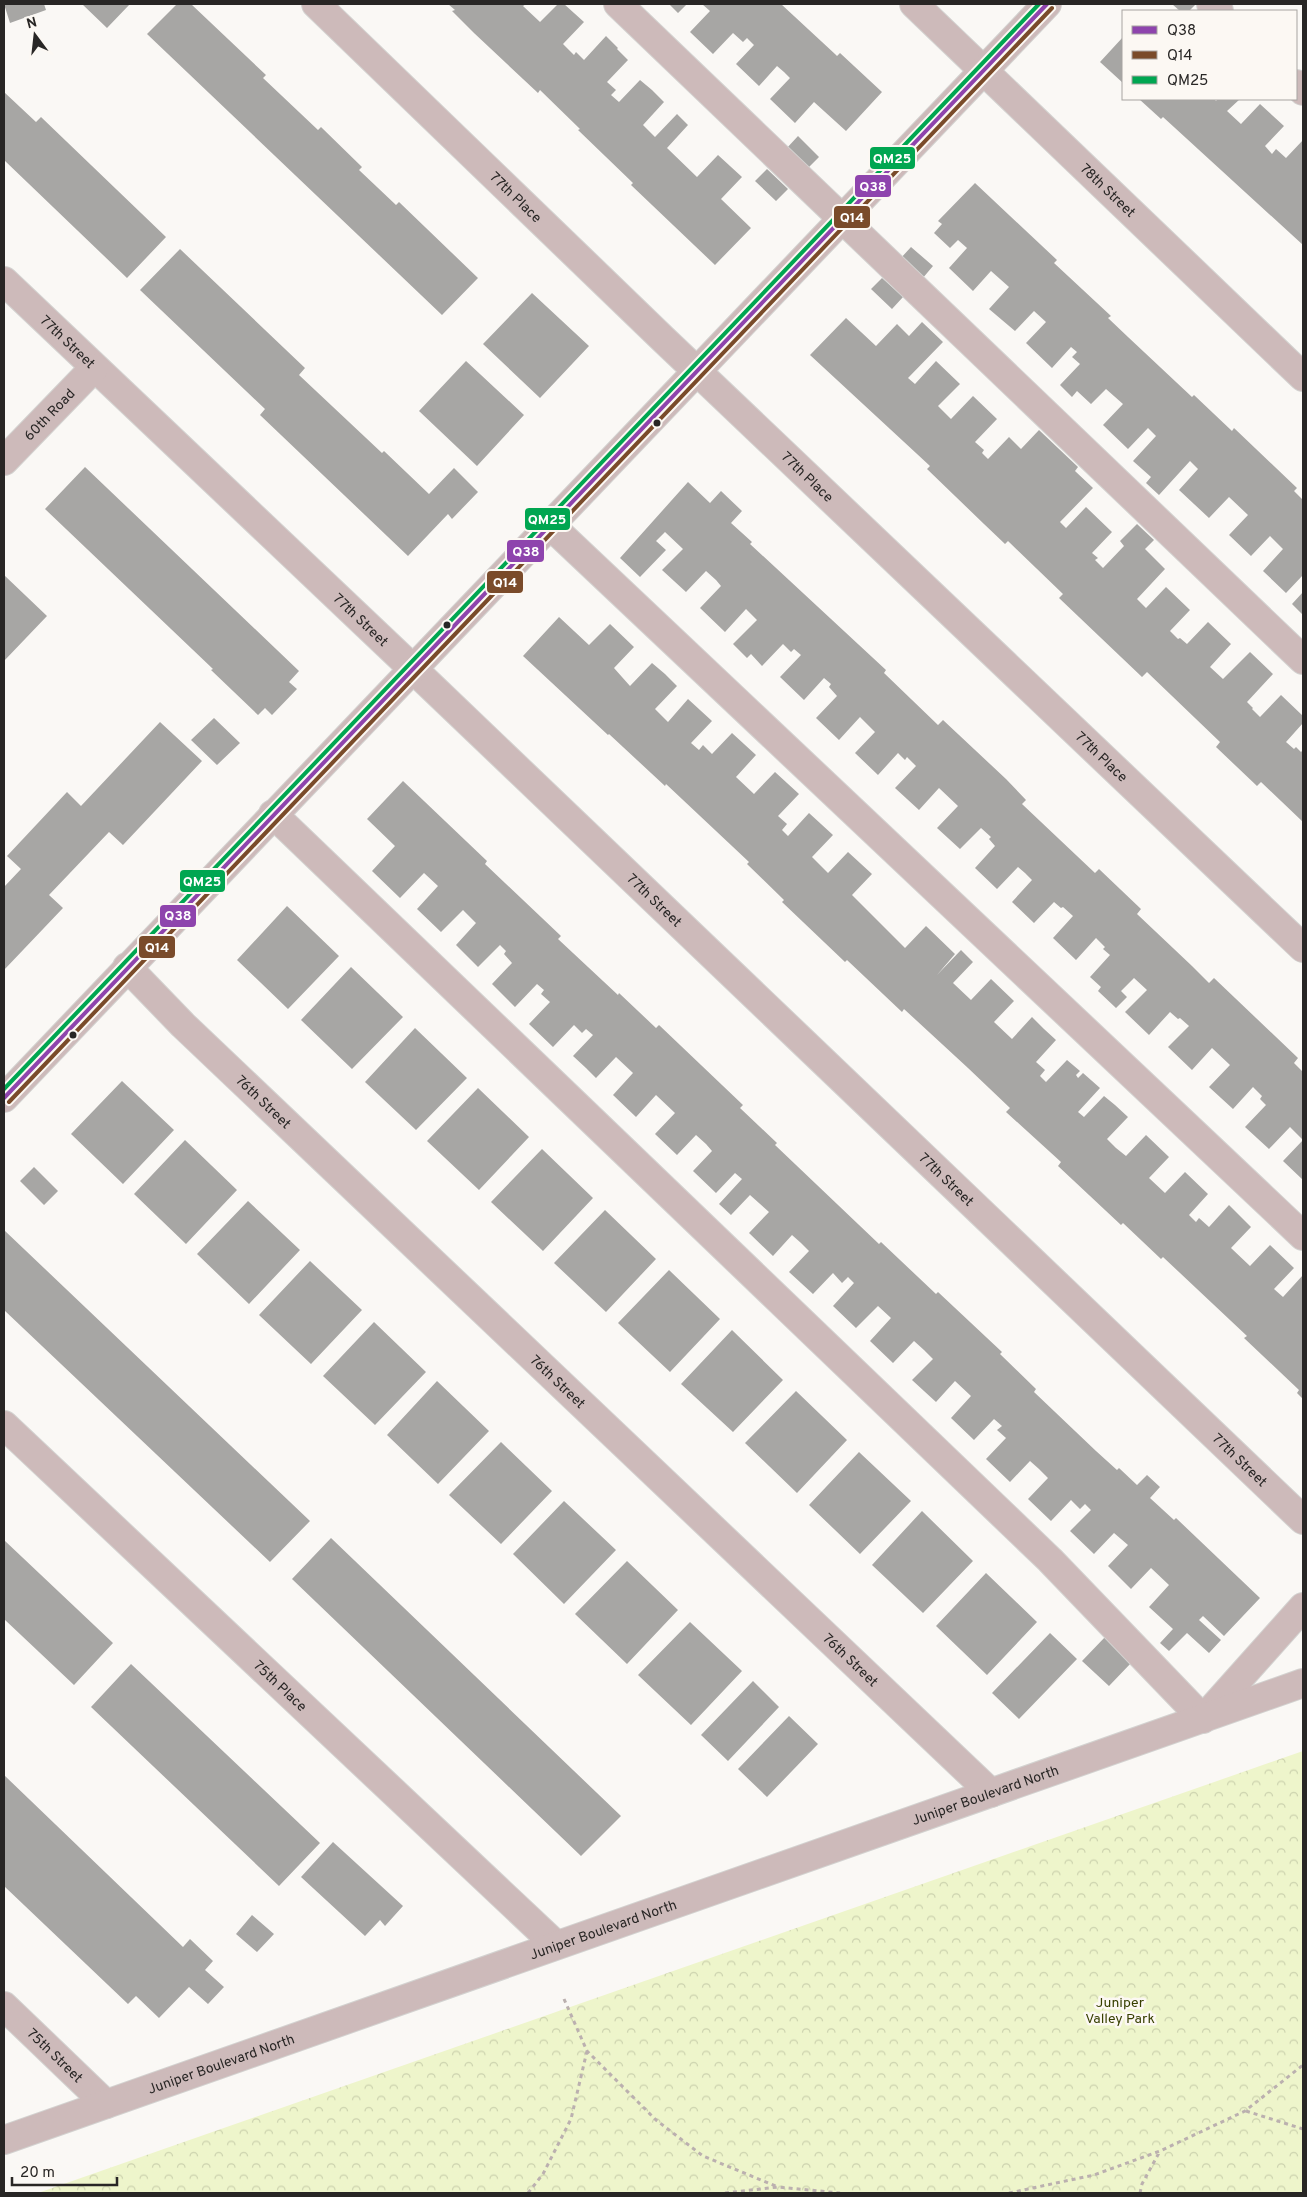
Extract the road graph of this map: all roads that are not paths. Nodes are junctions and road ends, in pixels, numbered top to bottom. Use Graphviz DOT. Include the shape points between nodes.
graph roads {
  1 [pos="316,4"];
  2 [pos="618,4"];
  3 [pos="914,4"];
  4 [pos="1047,4"];
  5 [pos="983,72"];
  6 [pos="841,219"];
  7 [pos="4,281"];
  8 [pos="94,368"];
  9 [pos="697,371"];
  10 [pos="1303,377"];
  11 [pos="4,461"];
  12 [pos="550,526"];
  13 [pos="1303,660"];
  14 [pos="412,668"];
  15 [pos="273,814"];
  16 [pos="1303,948"];
  17 [pos="128,967"];
  18 [pos="4,1098"];
  19 [pos="1303,1236"];
  20 [pos="4,1425"];
  21 [pos="1303,1520"];
  22 [pos="1303,1606"];
  23 [pos="1303,1684"];
  24 [pos="1203,1719"];
  25 [pos="991,1793"];
  26 [pos="556,1945"];
  27 [pos="4,2006"];
  28 [pos="106,2104"];
  29 [pos="4,2140"];
  1 -- 9 [label="street, 77th Place"];
  2 -- 6 [label="street"];
  3 -- 5 [label="street, 78th Street"];
  4 -- 5 [label="street"];
  5 -- 6 [label="street"];
  5 -- 10 [label="street, 78th Street"];
  6 -- 9 [label="street"];
  6 -- 13 [label="street"];
  7 -- 8 [label="street, 77th Street"];
  8 -- 11 [label="street, 60th Road"];
  8 -- 14 [label="street, 77th Street"];
  9 -- 12 [label="street"];
  9 -- 16 [label="street, 77th Place"];
  12 -- 14 [label="street"];
  12 -- 19 [label="street"];
  14 -- 15 [label="street"];
  14 -- 21 [label="street, 77th Street"];
  15 -- 17 [label="street"];
  15 -- 24 [label="street" via="1050,1560"];
  17 -- 18 [label="street"];
  17 -- 25 [label="street, 76th Street" via="183,1025"];
  20 -- 26 [label="street, 75th Place"];
  22 -- 24 [label="street, Juniper Boulevard North"];
  23 -- 24 [label="street, Juniper Boulevard North"];
  24 -- 25 [label="street, Juniper Boulevard North"];
  25 -- 26 [label="street, Juniper Boulevard North"];
  26 -- 28 [label="street, Juniper Boulevard North"];
  27 -- 28 [label="street, 75th Street"];
  28 -- 29 [label="street, Juniper Boulevard North"];
}
